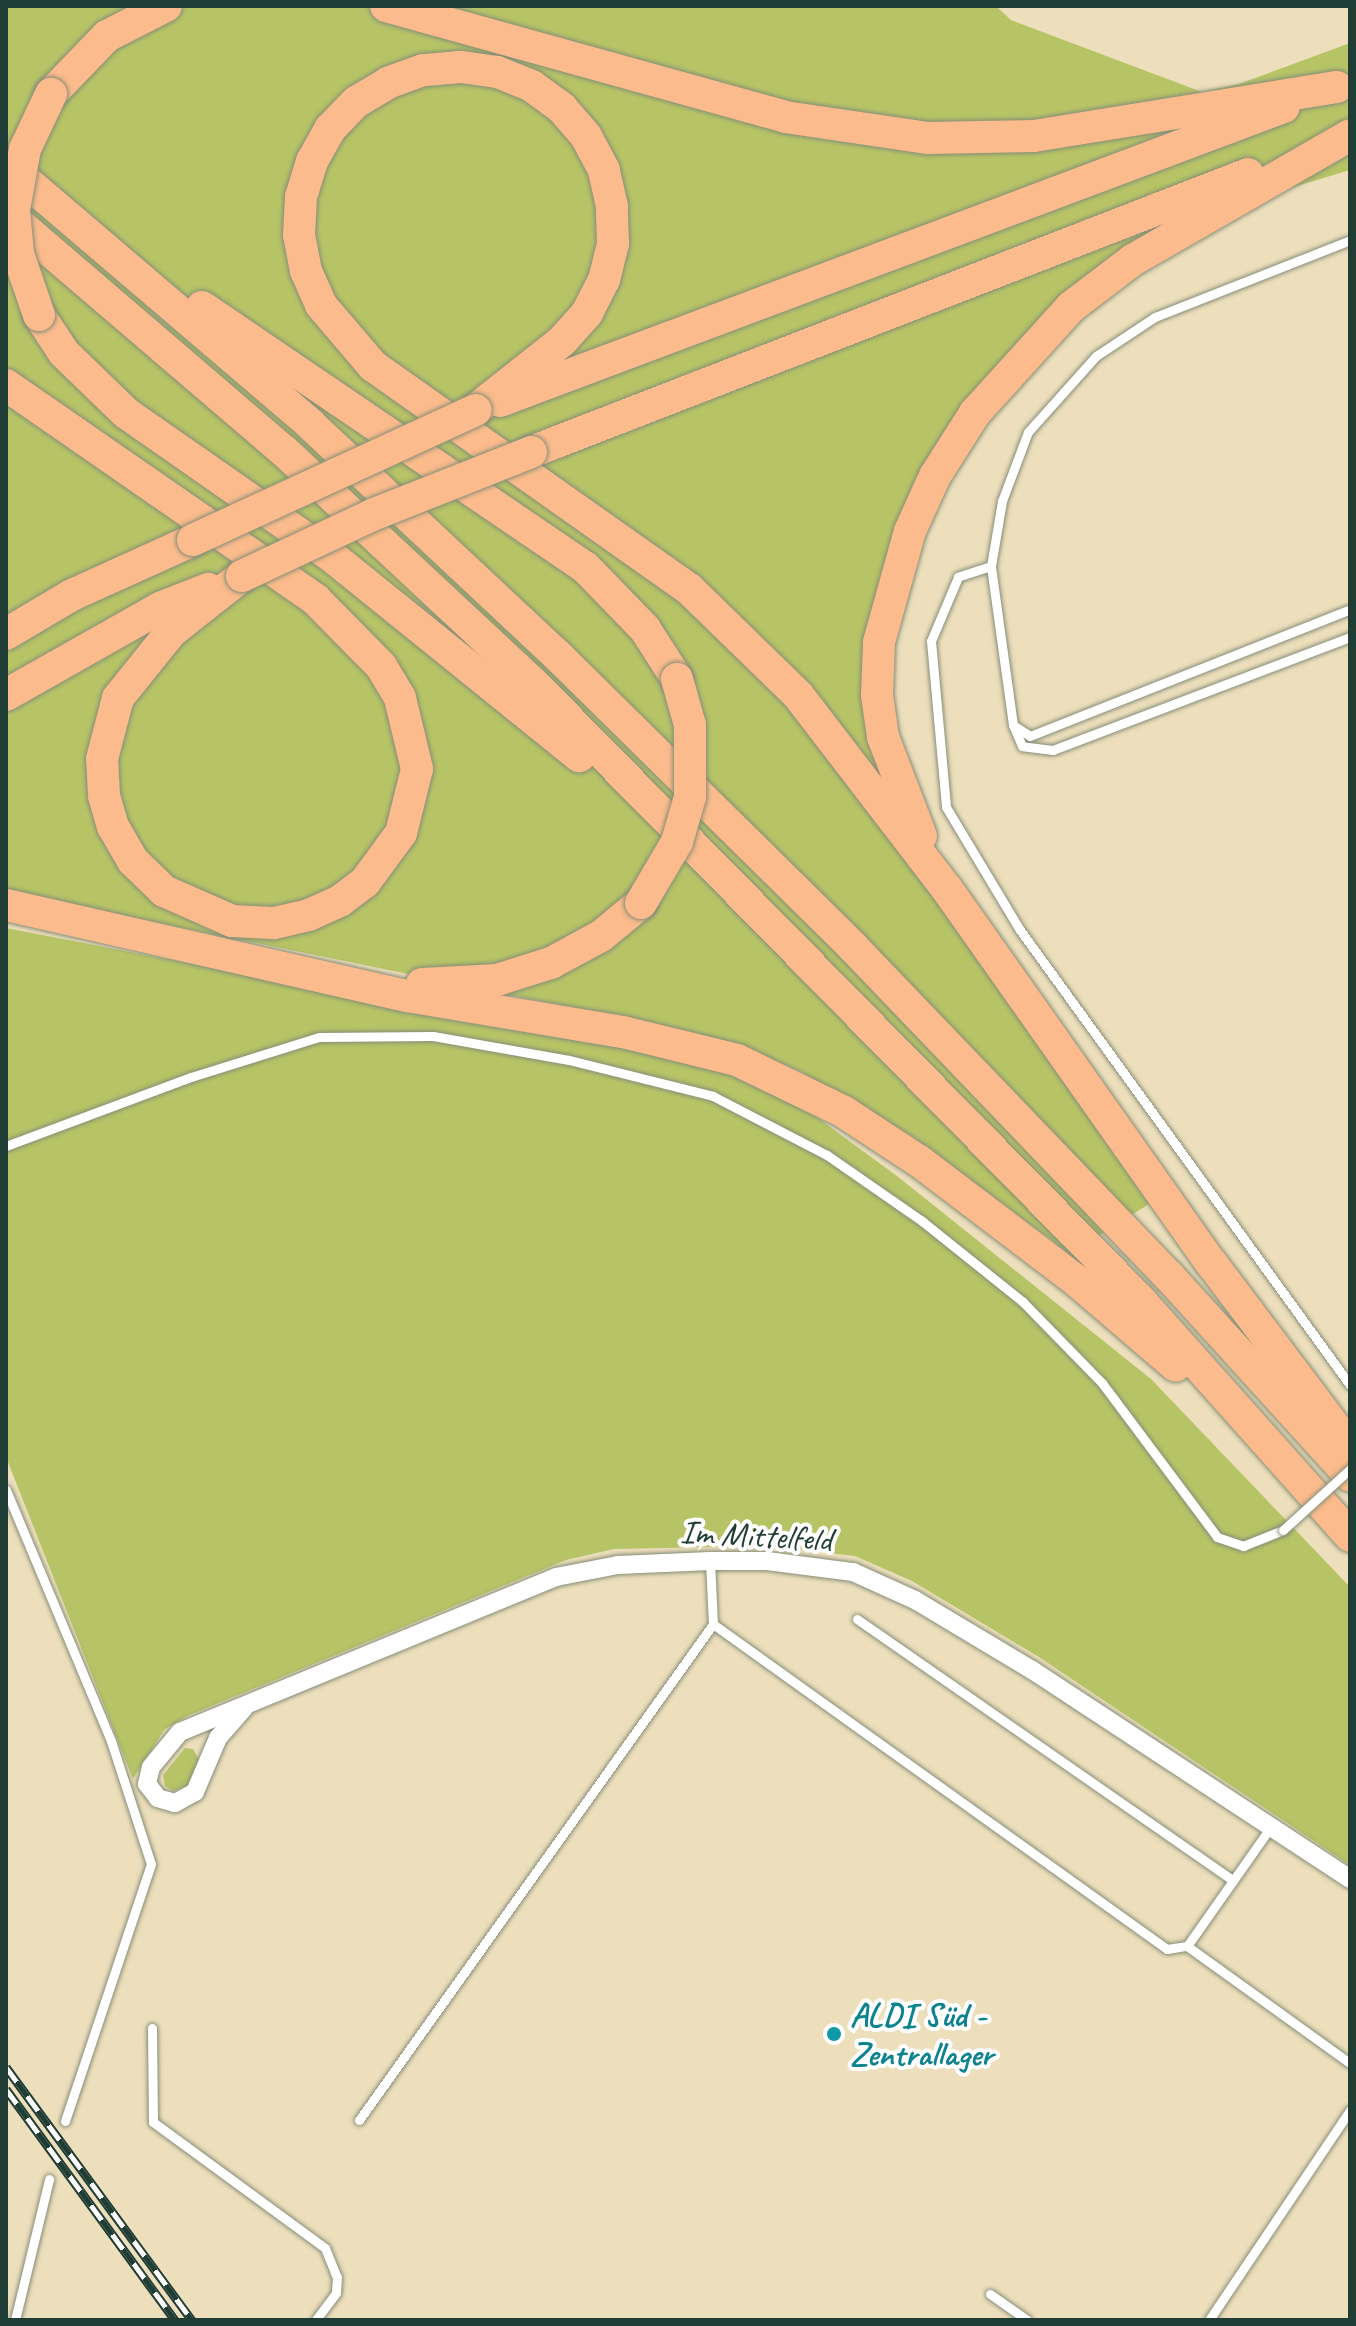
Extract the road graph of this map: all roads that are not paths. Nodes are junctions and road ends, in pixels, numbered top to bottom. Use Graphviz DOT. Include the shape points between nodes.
graph roads {
  1 [pos="166,6"];
  2 [pos="386,6"];
  3 [pos="1343,84"];
  4 [pos="1350,135"];
  5 [pos="6,164"];
  6 [pos="6,213"];
  7 [pos="75,220"];
  8 [pos="1350,240"];
  9 [pos="6,385"];
  10 [pos="475,410"];
  11 [pos="991,566"];
  12 [pos="242,576"];
  13 [pos="1350,609"];
  14 [pos="6,634"];
  15 [pos="1350,637"];
  16 [pos="6,695"];
  17 [pos="1013,725"];
  18 [pos="726,879"];
  19 [pos="947,889"];
  20 [pos="6,905"];
  21 [pos="347,982"];
  22 [pos="6,1146"];
  23 [pos="1350,1385"];
  24 [pos="1350,1447"];
  25 [pos="1277,1456"];
  26 [pos="1350,1469"];
  27 [pos="1350,1476"];
  28 [pos="6,1490"];
  29 [pos="1350,1536"];
  30 [pos="710,1561"];
  31 [pos="857,1619"];
  32 [pos="713,1624"];
  33 [pos="244,1708"];
  34 [pos="1270,1828"];
  35 [pos="1350,1879"];
  36 [pos="1233,1880"];
  37 [pos="1187,1946"];
  38 [pos="152,2028"];
  39 [pos="1350,2063"];
  40 [pos="1350,2110"];
  41 [pos="359,2120"];
  42 [pos="65,2121"];
  43 [pos="49,2179"];
  44 [pos="990,2294"];
  45 [pos="15,2320"];
  46 [pos="316,2320"];
  47 [pos="1027,2320"];
  48 [pos="1209,2320"];
  1 -- 18 [label="highway, bridge" via="107,36 51,94 25,149 14,210 18,254 39,315 64,353 126,413 335,559 457,653"];
  2 -- 3 [label="highway" via="785,117 928,138 1034,136"];
  3 -- 10 [label="highway"];
  4 -- 12 [label="highway, bridge" via="372,515"];
  4 -- 19 [label="highway" via="1133,260 1071,307 975,413 935,476 889,596 879,642 877,695 895,778"];
  5 -- 7 [label="highway"];
  6 -- 18 [label="highway" via="328,491 534,684"];
  7 -- 21 [label="highway, bridge" via="585,567 645,629 677,679 690,725 690,797 667,864 641,903 577,951 525,973 469,983"];
  7 -- 27 [label="highway" via="441,545 852,946 1168,1275"];
  8 -- 11 [label="lane" via="1155,317 1096,356 1028,432 1002,501"];
  9 -- 12 [label="highway" via="316,600 381,666 400,698 417,769 401,833 365,882 340,901 273,923 232,921 164,891 133,861 113,827 104,795 104,748 118,698 171,632"];
  10 -- 14 [label="highway, bridge" via="72,595"];
  10 -- 19 [label="highway" via="562,341 587,313 604,280 613,243 612,206 604,170 586,136 552,101 497,72 423,70 356,102 330,129 312,161 301,197 299,235 306,271 321,305 345,340 373,366 631,544 746,639 798,695"];
  11 -- 17 [label="lane"];
  11 -- 23 [label="lane" via="958,577 931,641 946,807 1029,943"];
  12 -- 16 [label="highway" via="160,608"];
  13 -- 17 [label="lane" via="1030,736"];
  15 -- 17 [label="lane" via="1053,750 1022,746"];
  18 -- 25 [label="highway" via="1140,1300"];
  19 -- 24 [label="highway" via="1212,1264"];
  20 -- 21 [label="highway"];
  21 -- 25 [label="highway" via="689,1046 781,1078 919,1161 998,1221 1089,1291"];
  22 -- 26 [label="lane, bridge" via="191,1077 319,1037 433,1036 569,1060 713,1096 827,1155 922,1221 1023,1302 1102,1383 1217,1537 1243,1546 1283,1530"];
  25 -- 29 [label="highway"];
  28 -- 42 [label="lane" via="111,1741 151,1864"];
  30 -- 32 [label="lane"];
  30 -- 33 [label="street, Im Mittelfeld" via="618,1565 556,1577"];
  30 -- 34 [label="street, Im Mittelfeld" via="767,1561 853,1572 915,1600"];
  31 -- 36 [label="lane"];
  32 -- 37 [label="lane" via="1167,1949"];
  32 -- 41 [label="lane"];
  33 -- 33 [label="street, Im Mittelfeld" via="180,1732 151,1767 147,1784 158,1798 175,1803 195,1792 218,1738"];
  34 -- 35 [label="street, Im Mittelfeld"];
  34 -- 36 [label="lane"];
  36 -- 37 [label="lane"];
  37 -- 39 [label="lane"];
  38 -- 46 [label="lane" via="153,2122 325,2248 337,2277 336,2293"];
  40 -- 48 [label="lane"];
  43 -- 45 [label="lane"];
  44 -- 47 [label="lane"];
}
